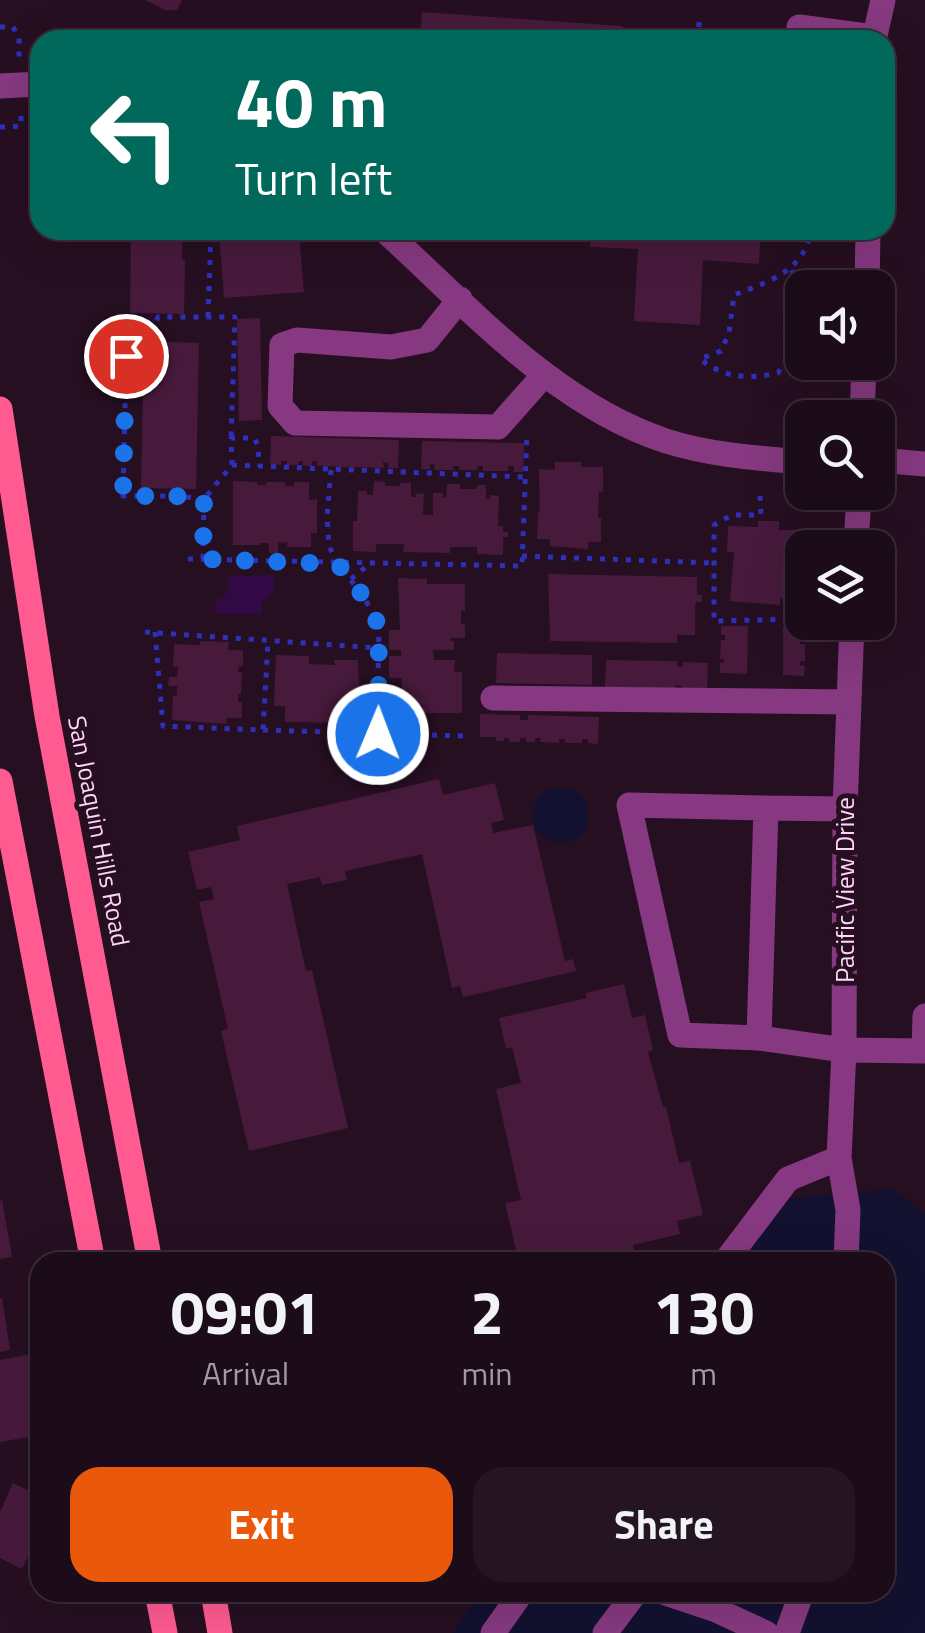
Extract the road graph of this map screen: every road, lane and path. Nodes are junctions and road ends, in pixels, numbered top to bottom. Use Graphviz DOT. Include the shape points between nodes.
graph roads {
  1 [pos="883,0"];
  2 [pos="700,16"];
  3 [pos="0,27"];
  4 [pos="799,28"];
  5 [pos="699,30"];
  6 [pos="813,30"];
  7 [pos="876,30"];
  8 [pos="19,38"];
  9 [pos="30,84"];
  10 [pos="0,86"];
  11 [pos="211,240"];
  12 [pos="395,240"];
  13 [pos="809,240"];
  14 [pos="868,240"];
  15 [pos="792,270"];
  16 [pos="867,270"];
  17 [pos="460,299"];
  18 [pos="208,317"];
  19 [pos="544,375"];
  20 [pos="0,410"];
  21 [pos="528,420"];
  22 [pos="231,438"];
  23 [pos="785,460"];
  24 [pos="895,463"];
  25 [pos="232,465"];
  26 [pos="259,466"];
  27 [pos="924,469"];
  28 [pos="331,470"];
  29 [pos="525,477"];
  30 [pos="760,496"];
  31 [pos="204,498"];
  32 [pos="522,556"];
  33 [pos="188,558"];
  34 [pos="203,559"];
  35 [pos="714,563"];
  36 [pos="338,564"];
  37 [pos="369,564"];
  38 [pos="351,580"];
  39 [pos="785,619"];
  40 [pos="145,632"];
  41 [pos="155,632"];
  42 [pos="851,640"];
  43 [pos="268,641"];
  44 [pos="378,648"];
  45 [pos="494,698"];
  46 [pos="848,702"];
  47 [pos="263,730"];
  48 [pos="378,734"];
  49 [pos="466,736"];
  50 [pos="0,781"];
  51 [pos="766,808"];
  52 [pos="845,809"];
  53 [pos="925,1016"];
  54 [pos="759,1038"];
  55 [pos="844,1050"];
  56 [pos="839,1158"];
  57 [pos="91,1252"];
  58 [pos="148,1252"];
  59 [pos="732,1252"];
  60 [pos="846,1252"];
  61 [pos="159,1602"];
  62 [pos="215,1602"];
  63 [pos="515,1602"];
  64 [pos="628,1602"];
  65 [pos="692,1602"];
  66 [pos="799,1602"];
  67 [pos="165,1633"];
  68 [pos="220,1633"];
  69 [pos="493,1633"];
  70 [pos="604,1633"];
  71 [pos="766,1633"];
  72 [pos="788,1633"];
  1 -- 7 [label="street"];
  2 -- 5 [label="path"];
  3 -- 8 [label="path" via="13,27"];
  4 -- 6 [label="street"];
  9 -- 10 [label="street"];
  11 -- 18 [label="path"];
  12 -- 17 [label="street"];
  13 -- 15 [label="path"];
  14 -- 16 [label="street"];
  15 -- 15 [label="path" via="734,295 721,351 700,360 749,379 778,373 792,350 798,302"];
  17 -- 19 [label="street"];
  17 -- 19 [label="street" via="427,340 391,347 297,340 282,345 280,406 295,423 498,427"];
  18 -- 22 [label="path" via="235,317"];
  18 -- 31 [label="path" via="127,322 123,496"];
  19 -- 23 [label="street" via="607,416 665,441"];
  20 -- 58 [label="main road, San Joaquin Hills Road" via="47,716"];
  21 -- 29 [label="path"];
  22 -- 25 [label="path"];
  22 -- 26 [label="path" via="254,438"];
  24 -- 27 [label="street"];
  25 -- 26 [label="path"];
  25 -- 31 [label="path"];
  26 -- 28 [label="path"];
  28 -- 29 [label="path"];
  28 -- 36 [label="path" via="329,546"];
  29 -- 32 [label="path"];
  30 -- 35 [label="path" via="760,515 732,515 714,525"];
  31 -- 34 [label="path"];
  32 -- 35 [label="path"];
  32 -- 37 [label="path" via="522,566"];
  33 -- 34 [label="path"];
  34 -- 36 [label="path"];
  35 -- 39 [label="path" via="714,621"];
  36 -- 37 [label="path"];
  36 -- 38 [label="path"];
  37 -- 38 [label="path"];
  38 -- 44 [label="path" via="379,626"];
  40 -- 41 [label="path"];
  41 -- 43 [label="path"];
  41 -- 47 [label="path" via="163,726"];
  42 -- 46 [label="street, Pacific View Drive"];
  43 -- 44 [label="path"];
  43 -- 47 [label="path"];
  44 -- 48 [label="path"];
  45 -- 46 [label="street"];
  46 -- 52 [label="street, Pacific View Drive"];
  47 -- 48 [label="path"];
  48 -- 49 [label="path"];
  50 -- 57 [label="main road"];
  51 -- 52 [label="street"];
  51 -- 54 [label="street"];
  51 -- 54 [label="street" via="629,805 680,1035"];
  52 -- 55 [label="street, Pacific View Drive"];
  53 -- 55 [label="street" via="924,1051"];
  54 -- 55 [label="street"];
  55 -- 56 [label="street, Pacific View Drive"];
  56 -- 59 [label="street" via="788,1179"];
  56 -- 60 [label="street, Pacific View Drive"];
  61 -- 67 [label="main road"];
  62 -- 68 [label="main road"];
  63 -- 69 [label="street"];
  64 -- 70 [label="street"];
  65 -- 71 [label="street"];
  66 -- 72 [label="street"];
}
